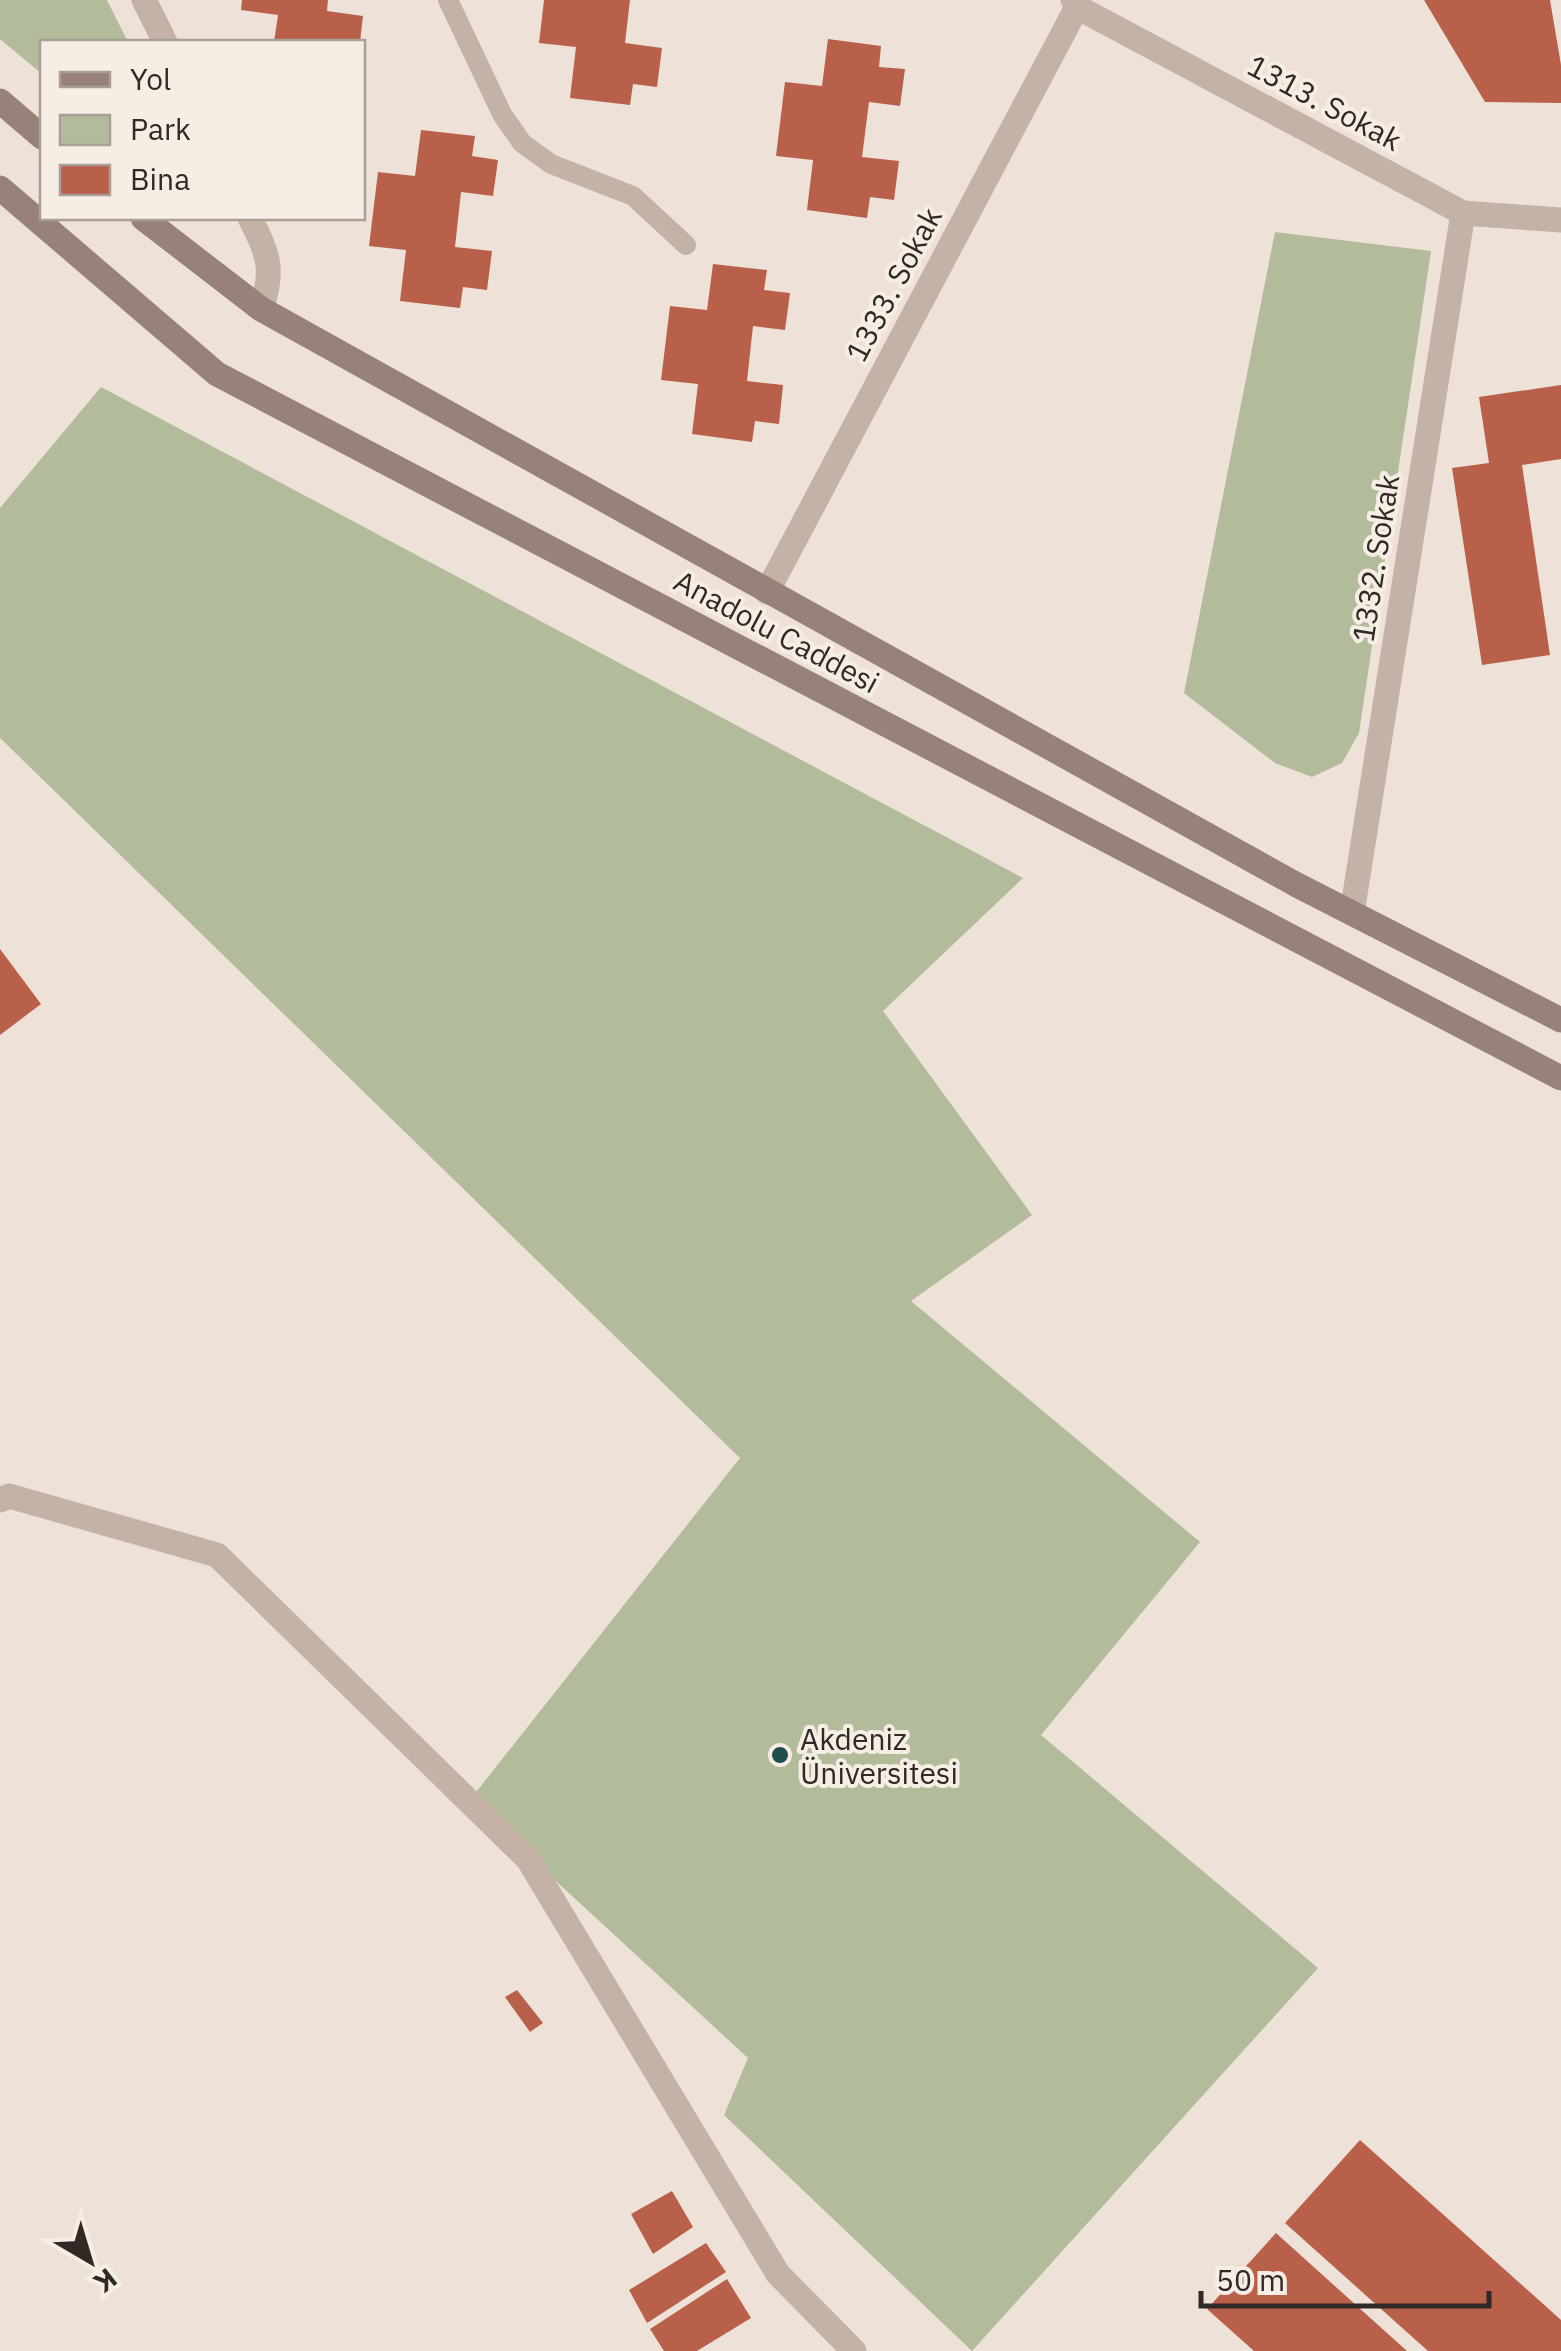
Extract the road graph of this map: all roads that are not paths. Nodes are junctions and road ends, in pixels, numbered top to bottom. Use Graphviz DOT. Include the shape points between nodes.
graph roads {
  1 [pos="144,0"];
  2 [pos="448,0"];
  3 [pos="1075,4"];
  4 [pos="164,40"];
  5 [pos="0,101"];
  6 [pos="40,135"];
  7 [pos="0,188"];
  8 [pos="1463,212"];
  9 [pos="147,220"];
  10 [pos="251,220"];
  11 [pos="1561,220"];
  12 [pos="686,246"];
  13 [pos="261,309"];
  14 [pos="767,592"];
  15 [pos="1352,912"];
  16 [pos="1561,1020"];
  17 [pos="1561,1078"];
  18 [pos="0,1500"];
  19 [pos="854,2351"];
  1 -- 4 [label="street"];
  2 -- 12 [label="lane" via="522,143 551,164 633,196"];
  3 -- 8 [label="street, 1313. Sokak"];
  3 -- 14 [label="street, 1333. Sokak"];
  5 -- 6 [label="main road"];
  7 -- 17 [label="main road, Anadolu Caddesi" via="217,374"];
  8 -- 11 [label="street, 1313. Sokak"];
  8 -- 15 [label="street, 1332. Sokak"];
  9 -- 13 [label="main road, Anadolu Caddesi"];
  10 -- 13 [label="street" via="270,270"];
  13 -- 14 [label="main road, Anadolu Caddesi"];
  14 -- 15 [label="main road, Anadolu Caddesi"];
  15 -- 16 [label="main road, Anadolu Caddesi"];
  18 -- 19 [label="street" via="9,1496 216,1556 528,1860 778,2274"];
}
